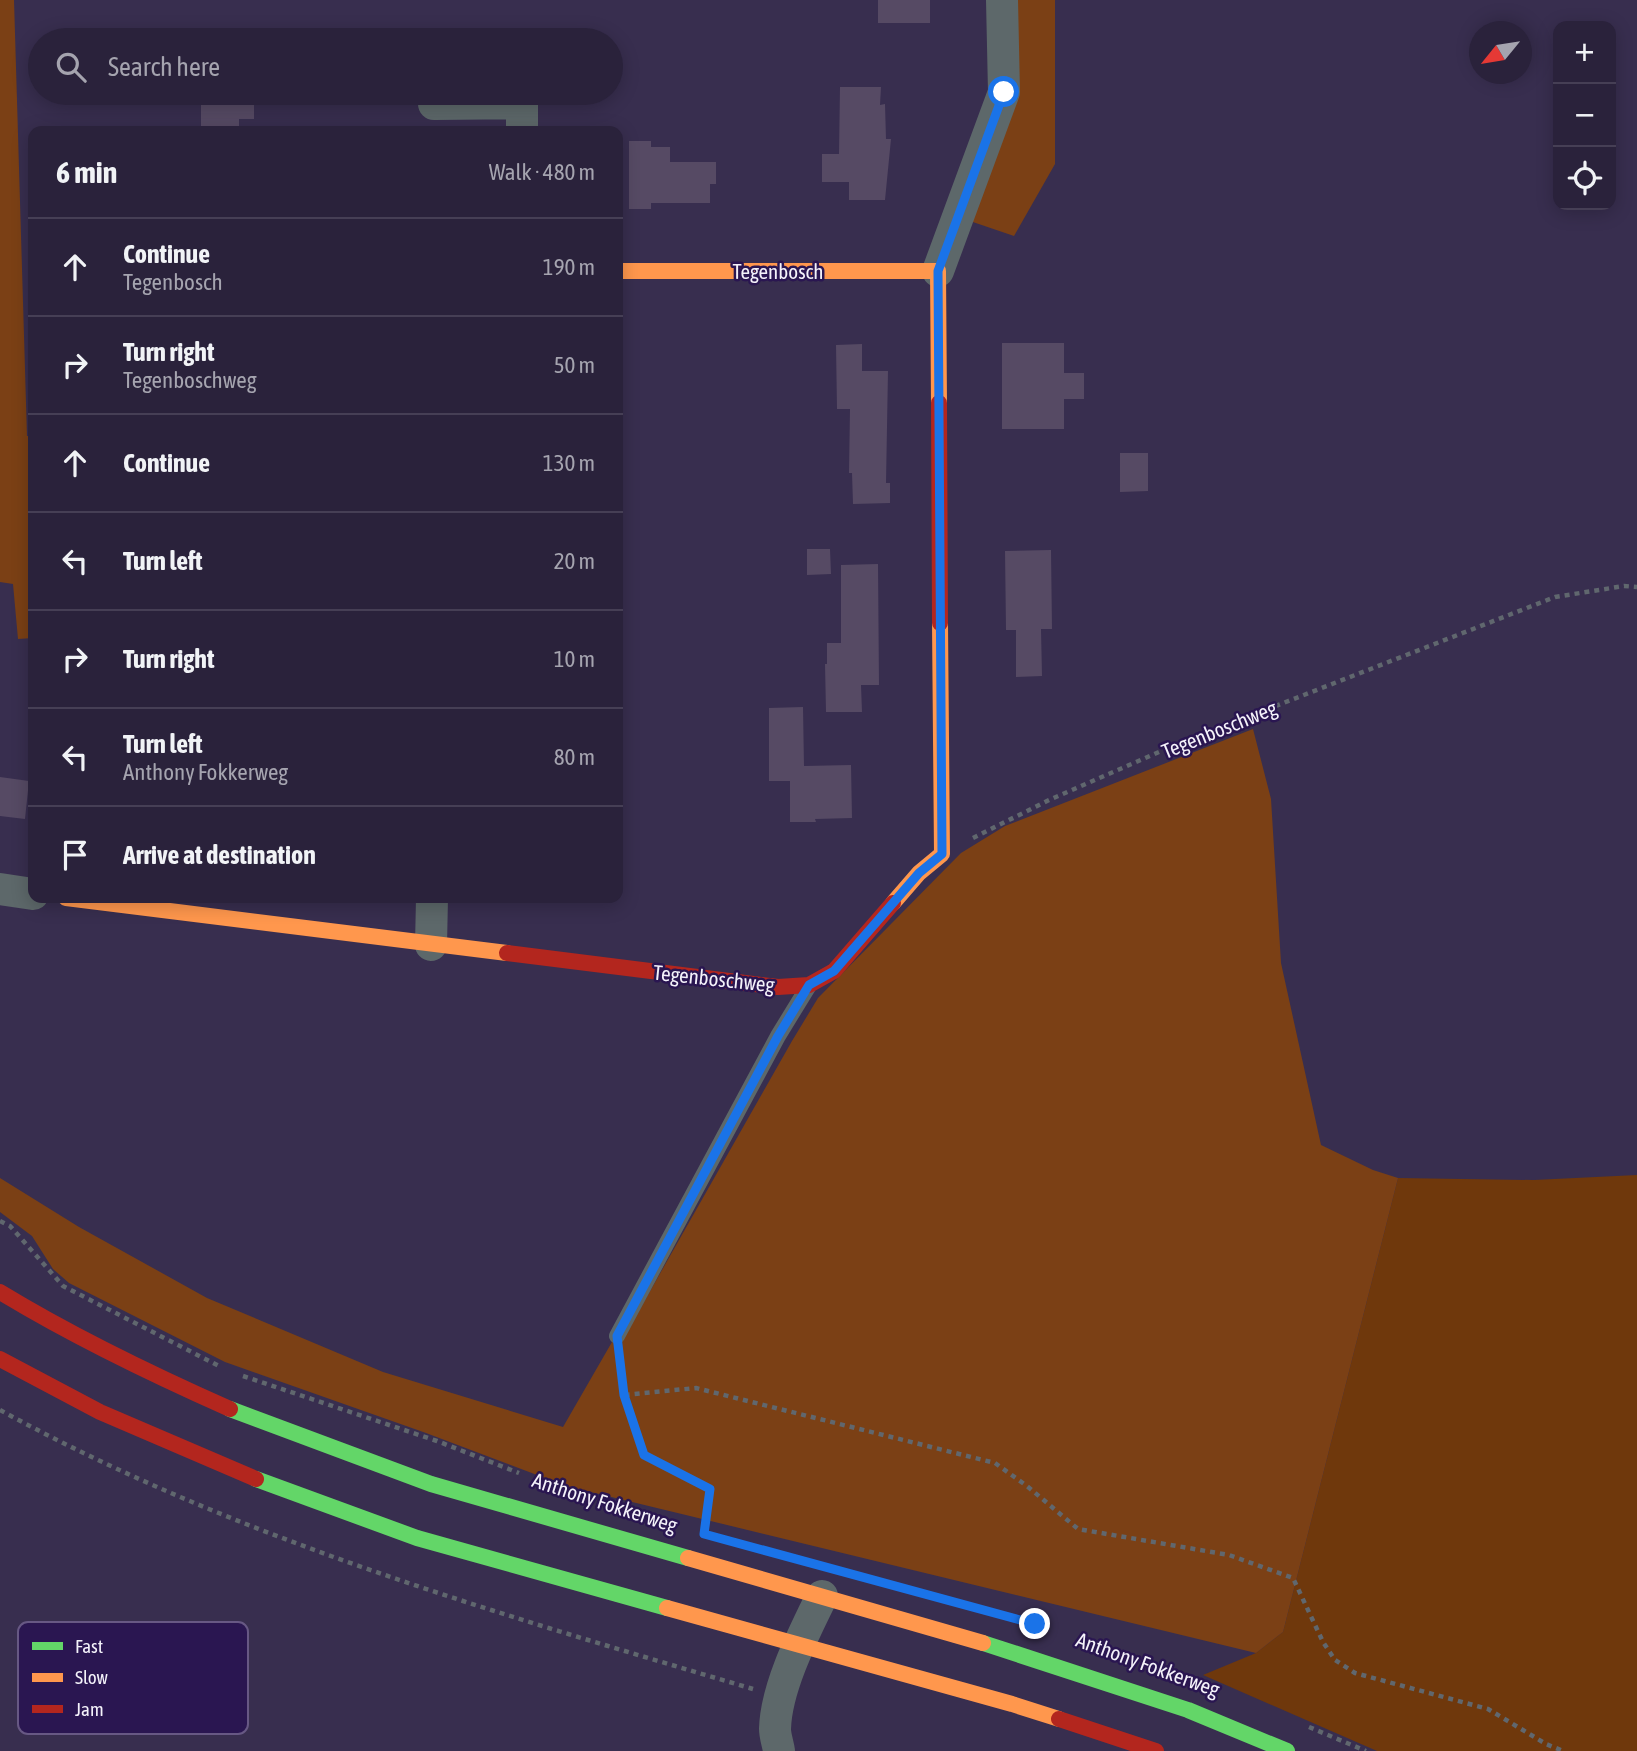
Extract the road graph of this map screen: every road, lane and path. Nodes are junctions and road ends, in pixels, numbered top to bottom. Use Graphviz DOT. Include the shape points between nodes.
graph roads {
  1 [pos="1002,0"];
  2 [pos="522,105"];
  3 [pos="523,126"];
  4 [pos="623,271"];
  5 [pos="938,271"];
  6 [pos="1637,587"];
  7 [pos="942,854"];
  8 [pos="0,889"];
  9 [pos="28,893"];
  10 [pos="105,903"];
  11 [pos="432,903"];
  12 [pos="431,945"];
  13 [pos="809,985"];
  14 [pos="0,1221"];
  15 [pos="0,1292"];
  16 [pos="617,1336"];
  17 [pos="0,1359"];
  18 [pos="624,1395"];
  19 [pos="0,1410"];
  20 [pos="527,1476"];
  21 [pos="691,1530"];
  22 [pos="822,1596"];
  23 [pos="808,1648"];
  24 [pos="781,1697"];
  25 [pos="1306,1726"];
  26 [pos="779,1751"];
  27 [pos="785,1751"];
  28 [pos="1156,1751"];
  29 [pos="1287,1751"];
  30 [pos="1366,1751"];
  31 [pos="1563,1751"];
  1 -- 5 [label="street" via="1004,92"];
  2 -- 3 [label="street"];
  4 -- 5 [label="main road, Tegenbosch"];
  5 -- 7 [label="main road"];
  6 -- 7 [label="path, Tegenboschweg" via="1555,597 1168,748"];
  7 -- 13 [label="main road" via="919,873 834,971"];
  8 -- 9 [label="street"];
  10 -- 12 [label="main road, Tegenboschweg"];
  11 -- 12 [label="street"];
  12 -- 13 [label="main road, Tegenboschweg" via="778,986"];
  13 -- 16 [label="lane"];
  14 -- 20 [label="path, Anthony Fokkerweg" via="10,1226 63,1286 231,1372"];
  15 -- 22 [label="main road, Anthony Fokkerweg" via="139,1368 257,1421 431,1484"];
  16 -- 18 [label="path"];
  17 -- 23 [label="main road" via="131,1426 323,1505 416,1538"];
  18 -- 21 [label="path, Anthony Fokkerweg" via="644,1455 710,1489 704,1534"];
  18 -- 31 [label="path" via="696,1388 995,1463 1078,1529 1228,1555 1293,1578 1323,1642 1335,1660 1355,1673 1488,1709"];
  19 -- 24 [label="path" via="115,1467 313,1552"];
  22 -- 23 [label="street"];
  22 -- 29 [label="main road, Anthony Fokkerweg" via="1188,1710"];
  23 -- 24 [label="street"];
  23 -- 27 [label="street" via="793,1739"];
  23 -- 28 [label="main road" via="1012,1704"];
  24 -- 26 [label="street" via="775,1730"];
  25 -- 30 [label="path"];
}
